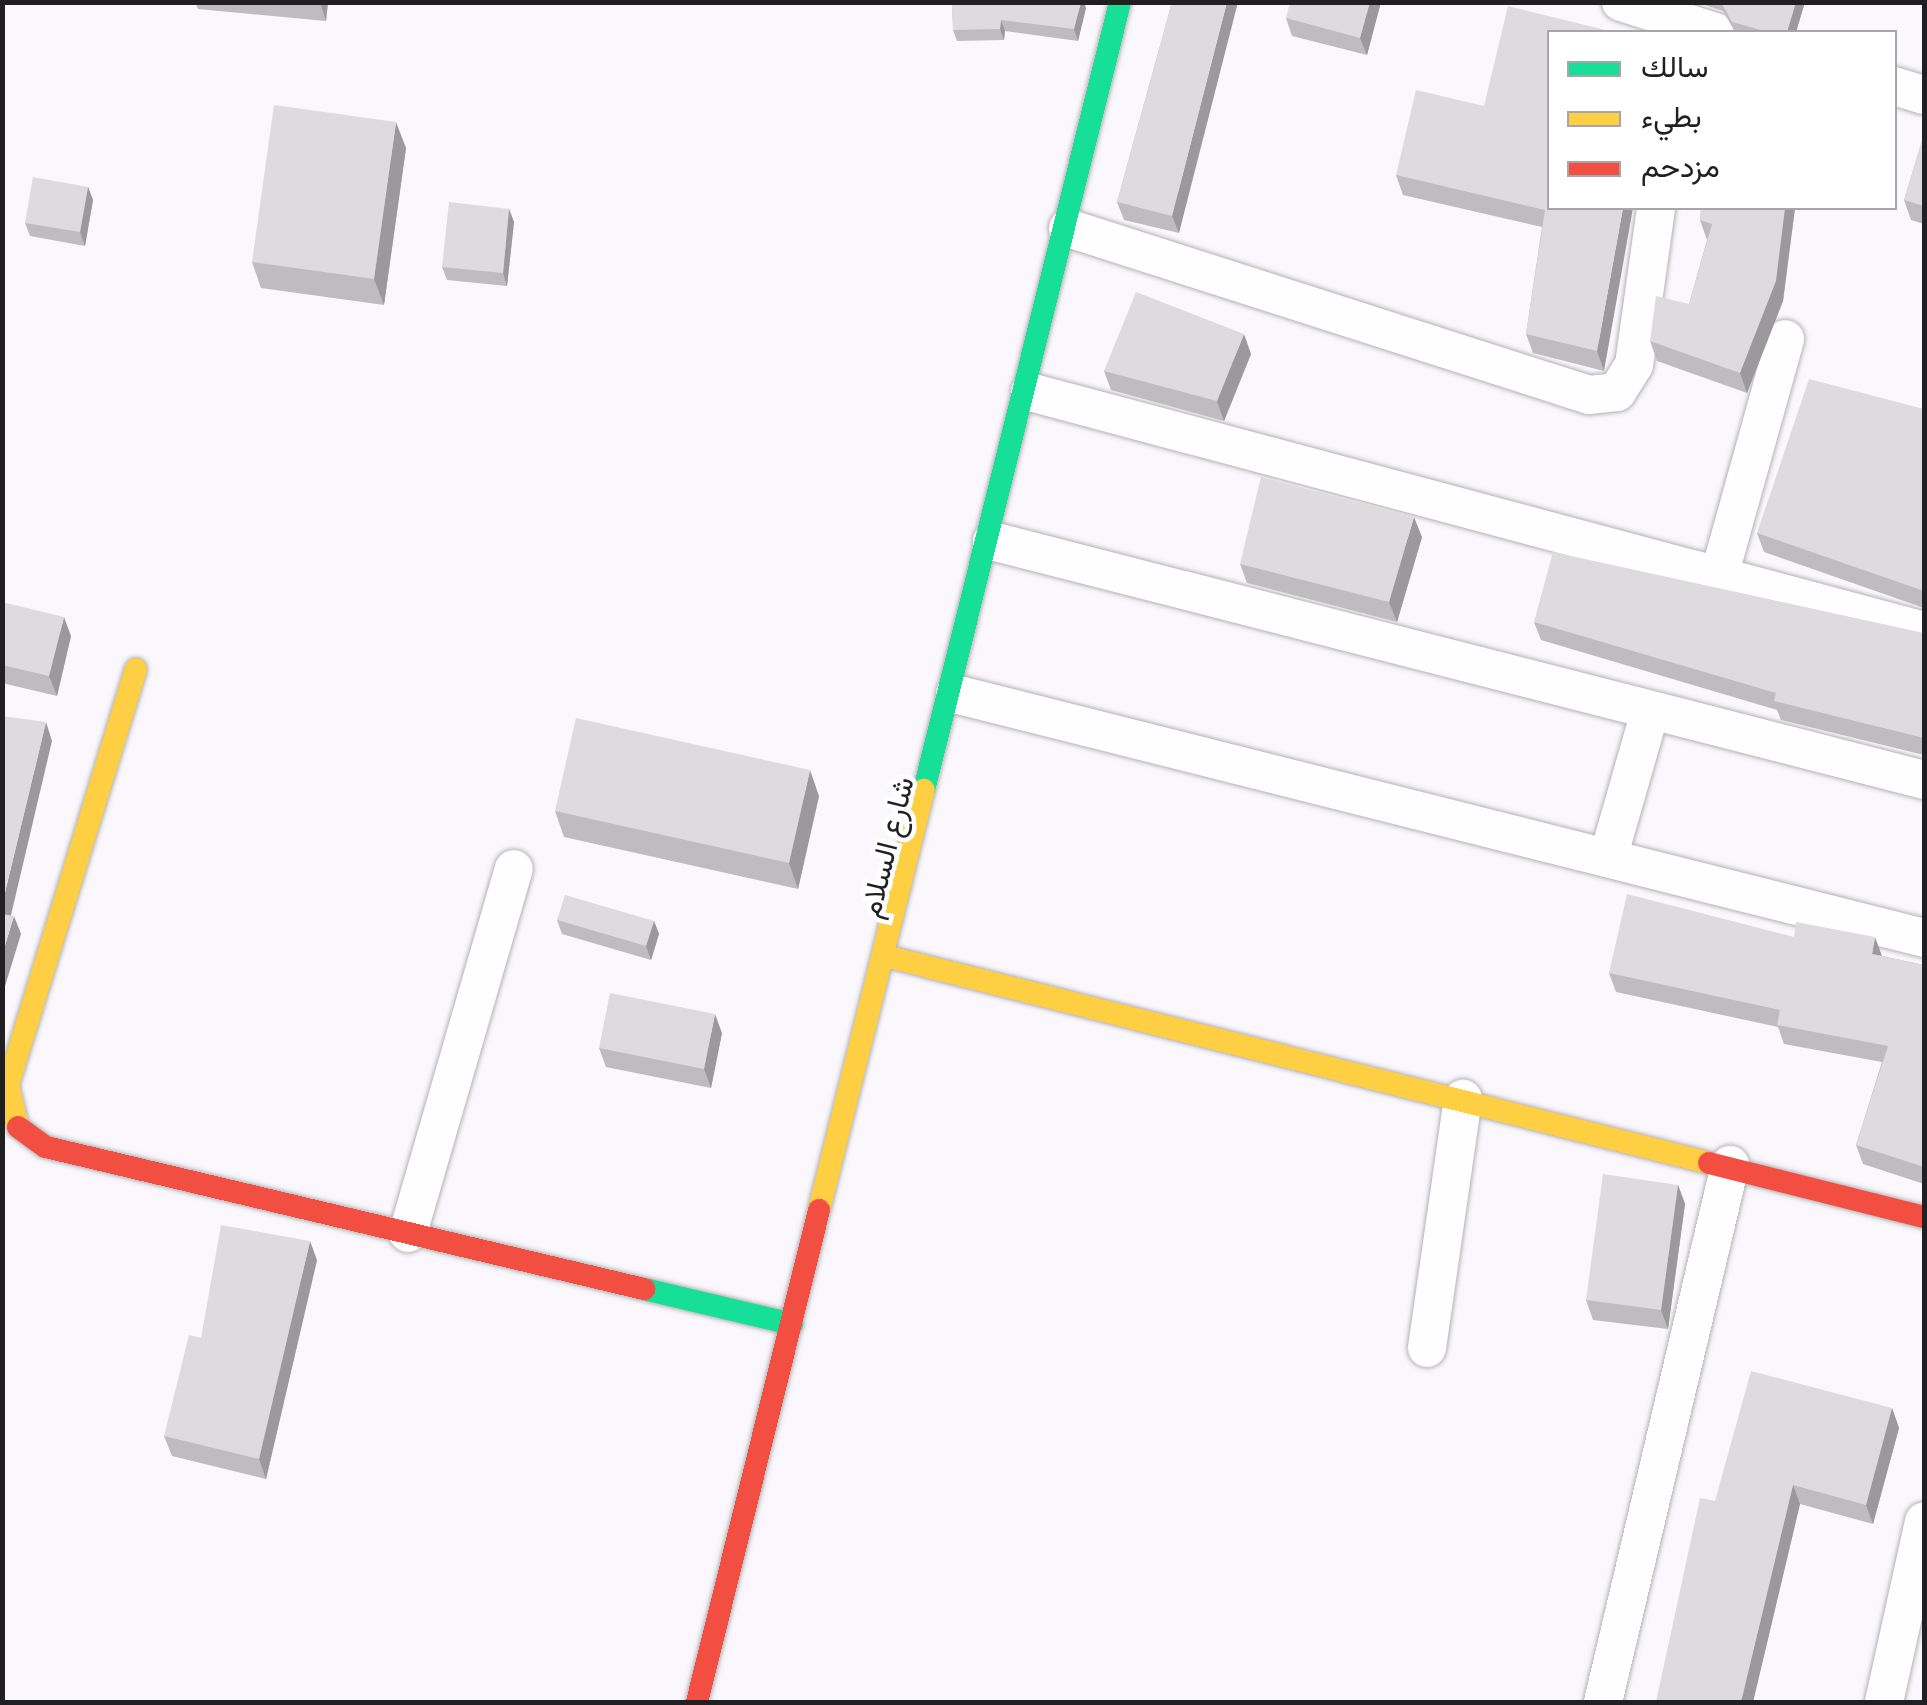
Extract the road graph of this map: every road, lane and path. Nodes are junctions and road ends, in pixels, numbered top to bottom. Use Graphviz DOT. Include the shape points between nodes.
graph roads {
  1 [pos="1120,2"];
  2 [pos="1621,2"];
  3 [pos="1709,30"];
  4 [pos="1897,87"];
  5 [pos="1924,95"];
  6 [pos="1656,210"];
  7 [pos="1068,228"];
  8 [pos="1785,340"];
  9 [pos="1030,392"];
  10 [pos="992,541"];
  11 [pos="1719,576"];
  12 [pos="1924,631"];
  13 [pos="136,669"];
  14 [pos="955,694"];
  15 [pos="1650,712"];
  16 [pos="1924,780"];
  17 [pos="1608,858"];
  18 [pos="514,868"];
  19 [pos="1924,938"];
  20 [pos="889,957"];
  21 [pos="1463,1099"];
  22 [pos="1730,1165"];
  23 [pos="1924,1217"];
  24 [pos="408,1233"];
  25 [pos="792,1324"];
  26 [pos="1427,1348"];
  27 [pos="1924,1521"];
  28 [pos="698,1702"];
  29 [pos="1603,1702"];
  30 [pos="1884,1702"];
  1 -- 7 [label="street, شارع السلام"];
  2 -- 3 [label="street"];
  4 -- 5 [label="street"];
  6 -- 7 [label="street" via="1634,365 1617,392 1589,394"];
  7 -- 9 [label="street, شارع السلام"];
  8 -- 11 [label="street"];
  9 -- 10 [label="street, شارع السلام"];
  9 -- 11 [label="street"];
  10 -- 14 [label="street, شارع السلام"];
  10 -- 15 [label="street"];
  11 -- 12 [label="street"];
  13 -- 24 [label="street" via="8,1085 10,1111 46,1148"];
  14 -- 17 [label="street"];
  14 -- 20 [label="street, شارع السلام"];
  15 -- 16 [label="street"];
  15 -- 17 [label="street"];
  17 -- 19 [label="street"];
  18 -- 24 [label="street"];
  20 -- 21 [label="street"];
  20 -- 25 [label="street, شارع السلام"];
  21 -- 22 [label="street"];
  21 -- 26 [label="street"];
  22 -- 23 [label="street"];
  22 -- 29 [label="street"];
  24 -- 25 [label="street"];
  25 -- 28 [label="street, شارع السلام"];
  27 -- 30 [label="street"];
}
